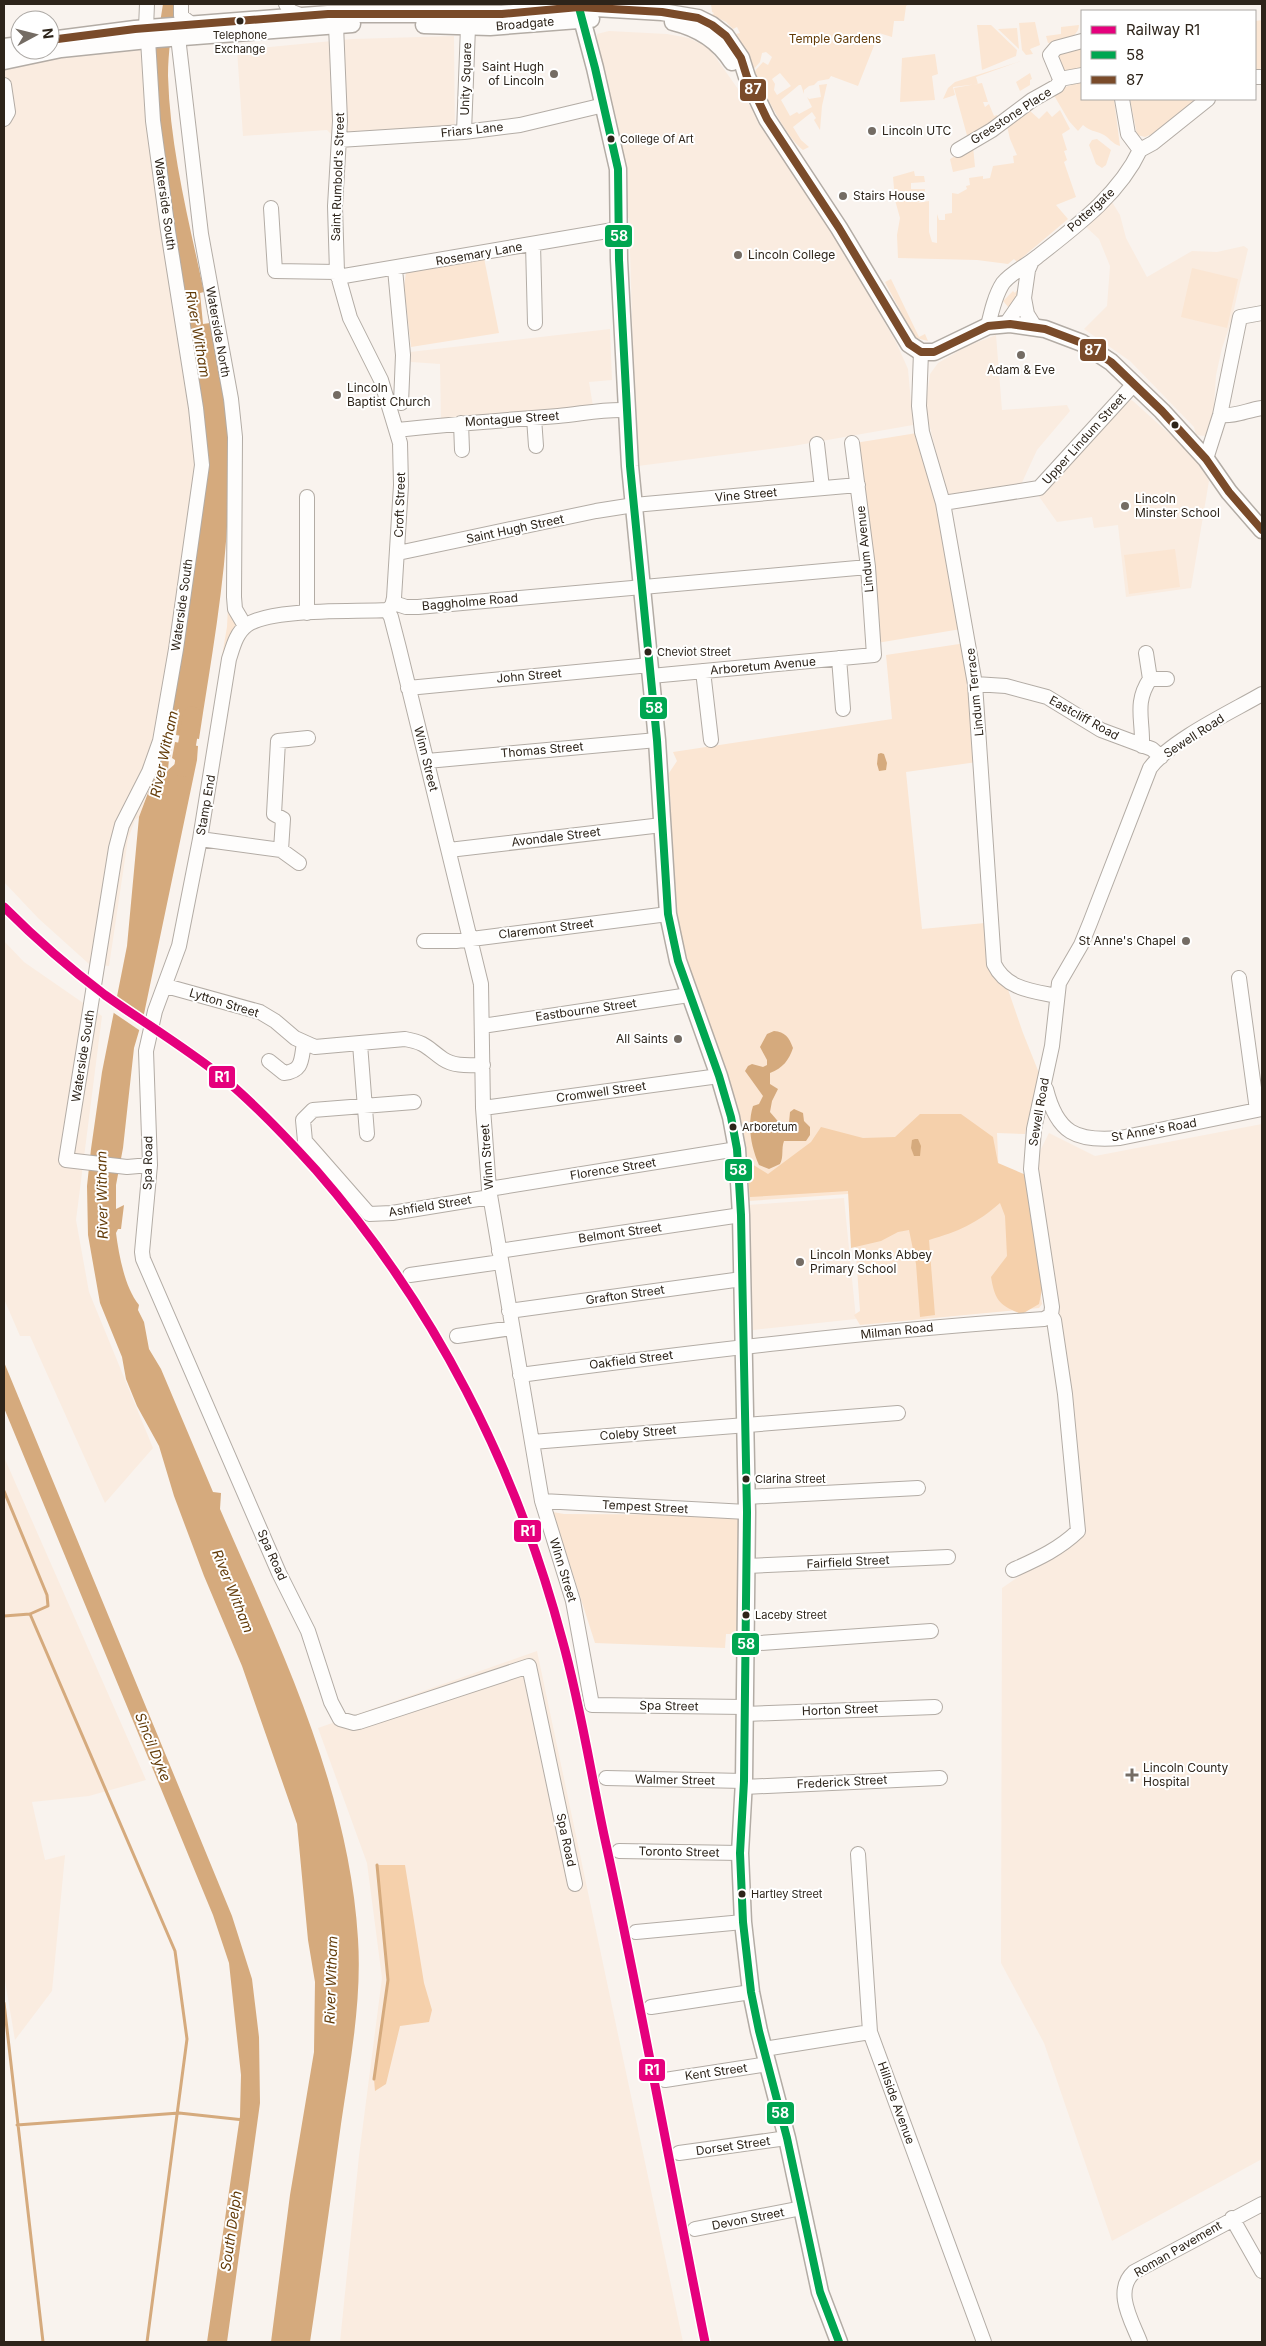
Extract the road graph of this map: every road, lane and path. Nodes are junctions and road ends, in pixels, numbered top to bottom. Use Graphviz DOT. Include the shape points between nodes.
graph roads {
  1 [pos="147,4"];
  2 [pos="181,4"];
  3 [pos="580,10"];
  4 [pos="556,11"];
  5 [pos="285,15"];
  6 [pos="336,25"];
  7 [pos="194,26"];
  8 [pos="468,27"];
  9 [pos="162,33"];
  10 [pos="60,39"];
  11 [pos="1081,41"];
  12 [pos="4,61"];
  13 [pos="1081,75"];
  14 [pos="1061,79"];
  15 [pos="4,85"];
  16 [pos="1122,100"];
  17 [pos="1207,100"];
  18 [pos="604,105"];
  19 [pos="4,119"];
  20 [pos="464,132"];
  21 [pos="338,140"];
  22 [pos="958,150"];
  23 [pos="1140,150"];
  24 [pos="271,208"];
  25 [pos="619,230"];
  26 [pos="533,244"];
  27 [pos="1032,261"];
  28 [pos="395,269"];
  29 [pos="338,275"];
  30 [pos="1024,298"];
  31 [pos="1262,313"];
  32 [pos="535,323"];
  33 [pos="1006,324"];
  34 [pos="988,326"];
  35 [pos="1035,327"];
  36 [pos="921,352"];
  37 [pos="1134,384"];
  38 [pos="396,405"];
  39 [pos="1262,408"];
  40 [pos="626,410"];
  41 [pos="1220,415"];
  42 [pos="534,418"];
  43 [pos="461,423"];
  44 [pos="397,430"];
  45 [pos="852,443"];
  46 [pos="817,444"];
  47 [pos="536,446"];
  48 [pos="462,450"];
  49 [pos="1206,459"];
  50 [pos="858,485"];
  51 [pos="822,488"];
  52 [pos="307,497"];
  53 [pos="943,503"];
  54 [pos="634,506"];
  55 [pos="1262,530"];
  56 [pos="398,553"];
  57 [pos="868,568"];
  58 [pos="641,586"];
  59 [pos="390,607"];
  60 [pos="307,613"];
  61 [pos="245,626"];
  62 [pos="1146,653"];
  63 [pos="874,655"];
  64 [pos="838,658"];
  65 [pos="650,670"];
  66 [pos="703,671"];
  67 [pos="1150,679"];
  68 [pos="1167,679"];
  69 [pos="975,684"];
  70 [pos="408,688"];
  71 [pos="1262,694"];
  72 [pos="844,709"];
  73 [pos="308,738"];
  74 [pos="656,740"];
  75 [pos="711,740"];
  76 [pos="1142,746"];
  77 [pos="1161,756"];
  78 [pos="426,761"];
  79 [pos="662,825"];
  80 [pos="200,839"];
  81 [pos="281,850"];
  82 [pos="449,850"];
  83 [pos="299,863"];
  84 [pos="668,914"];
  85 [pos="470,939"];
  86 [pos="424,941"];
  87 [pos="1239,978"];
  88 [pos="166,986"];
  89 [pos="689,995"];
  90 [pos="1057,996"];
  91 [pos="482,1026"];
  92 [pos="304,1043"];
  93 [pos="360,1044"];
  94 [pos="269,1061"];
  95 [pos="483,1065"];
  96 [pos="719,1076"];
  97 [pos="1045,1086"];
  98 [pos="414,1102"];
  99 [pos="365,1106"];
  100 [pos="483,1108"];
  101 [pos="1260,1109"];
  102 [pos="367,1134"];
  103 [pos="737,1149"];
  104 [pos="150,1165"];
  105 [pos="489,1193"];
  106 [pos="741,1215"];
  107 [pos="500,1256"];
  108 [pos="410,1275"];
  109 [pos="742,1279"];
  110 [pos="509,1311"];
  111 [pos="1051,1315"];
  112 [pos="512,1328"];
  113 [pos="457,1336"];
  114 [pos="743,1346"];
  115 [pos="520,1375"];
  116 [pos="898,1413"];
  117 [pos="744,1424"];
  118 [pos="532,1442"];
  119 [pos="918,1488"];
  120 [pos="542,1501"];
  121 [pos="747,1504"];
  122 [pos="948,1557"];
  123 [pos="747,1566"];
  124 [pos="1013,1570"];
  125 [pos="931,1631"];
  126 [pos="746,1644"];
  127 [pos="592,1706"];
  128 [pos="936,1707"];
  129 [pos="745,1711"];
  130 [pos="606,1778"];
  131 [pos="940,1778"];
  132 [pos="744,1784"];
  133 [pos="619,1851"];
  134 [pos="740,1853"];
  135 [pos="858,1854"];
  136 [pos="575,1884"];
  137 [pos="743,1922"];
  138 [pos="636,1932"];
  139 [pos="751,1992"];
  140 [pos="651,2007"];
  141 [pos="870,2032"];
  142 [pos="766,2057"];
  143 [pos="665,2080"];
  144 [pos="788,2138"];
  145 [pos="679,2153"];
  146 [pos="1262,2204"];
  147 [pos="802,2208"];
  148 [pos="1232,2218"];
  149 [pos="695,2229"];
  150 [pos="1262,2271"];
  151 [pos="838,2342"];
  152 [pos="984,2342"];
  153 [pos="1140,2342"];
  1 -- 9 [label="street, Waterside South"];
  2 -- 7 [label="street" via="181,16"];
  3 -- 4 [label="main road, Broadgate"];
  3 -- 18 [label="main road"];
  3 -- 36 [label="main road, Broadgate" via="687,25 712,40 747,77 768,119 839,228 904,340"];
  4 -- 5 [label="main road, Broadgate"];
  4 -- 8 [label="main road, Broadgate" via="490,27"];
  5 -- 6 [label="main road, Broadgate"];
  5 -- 7 [label="main road"];
  5 -- 9 [label="main road"];
  6 -- 8 [label="main road, Broadgate"];
  6 -- 21 [label="street, Saint Rumbold's Street" via="340,97"];
  7 -- 9 [label="main road"];
  8 -- 20 [label="street, Unity Square"];
  9 -- 10 [label="main road"];
  9 -- 12 [label="main road"];
  9 -- 61 [label="street, Waterside North" via="232,409 234,598 235,609"];
  9 -- 104 [label="street, Waterside South" via="153,122 202,465 160,741 149,772 122,825 116,848 66,1160 127,1168"];
  11 -- 14 [label="street, Greestone Place" via="1052,51 1050,56"];
  13 -- 14 [label="street, Greestone Place"];
  14 -- 22 [label="street, Greestone Place" via="1057,86"];
  15 -- 19 [label="street" via="8,112"];
  16 -- 23 [label="street" via="1128,134"];
  17 -- 23 [label="street"];
  18 -- 20 [label="street, Friars Lane" via="520,125"];
  18 -- 25 [label="main road" via="617,162"];
  20 -- 21 [label="street, Friars Lane"];
  21 -- 29 [label="street, Saint Rumbold's Street" via="335,206"];
  23 -- 27 [label="street, Pottergate" via="1127,175 1110,194"];
  24 -- 29 [label="street, Rosemary Lane" via="275,270"];
  25 -- 26 [label="street, Rosemary Lane"];
  25 -- 40 [label="main road"];
  26 -- 28 [label="street, Rosemary Lane"];
  26 -- 32 [label="street"];
  27 -- 30 [label="street"];
  27 -- 34 [label="street, Pottergate" via="1003,283"];
  28 -- 29 [label="street, Rosemary Lane"];
  28 -- 38 [label="street, Croft Street" via="403,356"];
  29 -- 38 [label="street, Saint Rumbold's Street" via="350,318"];
  30 -- 33 [label="street"];
  30 -- 35 [label="street" via="1026,314"];
  31 -- 41 [label="street" via="1240,317"];
  33 -- 34 [label="main road"];
  33 -- 35 [label="main road"];
  34 -- 36 [label="main road" via="941,350"];
  35 -- 37 [label="main road" via="1082,342 1111,362"];
  36 -- 53 [label="street, Lindum Terrace" via="919,406 922,432"];
  37 -- 49 [label="main road"];
  37 -- 53 [label="street, Upper Lindum Street" via="1039,488"];
  38 -- 44 [label="street, Croft Street"];
  39 -- 41 [label="street" via="1232,416"];
  40 -- 42 [label="street, Montague Street" via="594,410"];
  40 -- 54 [label="main road"];
  41 -- 49 [label="street"];
  42 -- 43 [label="street, Montague Street"];
  42 -- 47 [label="street"];
  43 -- 44 [label="street, Montague Street"];
  43 -- 48 [label="street"];
  44 -- 56 [label="street, Croft Street" via="401,455"];
  45 -- 50 [label="street, Lindum Avenue"];
  46 -- 51 [label="street"];
  49 -- 55 [label="main road"];
  50 -- 51 [label="street, Vine Street"];
  50 -- 57 [label="street, Lindum Avenue"];
  51 -- 54 [label="street, Vine Street"];
  52 -- 60 [label="street"];
  53 -- 69 [label="street, Lindum Terrace"];
  54 -- 56 [label="street, Saint Hugh Street"];
  54 -- 58 [label="main road"];
  56 -- 59 [label="street, Croft Street"];
  57 -- 58 [label="street"];
  57 -- 63 [label="street, Lindum Avenue"];
  58 -- 59 [label="street, Baggholme Road"];
  58 -- 65 [label="main road"];
  59 -- 60 [label="street, Baggholme Road"];
  59 -- 70 [label="street, Winn Street"];
  60 -- 61 [label="street, Baggholme Road" via="265,617"];
  61 -- 80 [label="street, Stamp End" via="234,642 229,659"];
  62 -- 67 [label="street"];
  63 -- 64 [label="street, Arboretum Avenue"];
  64 -- 66 [label="street, Arboretum Avenue"];
  64 -- 72 [label="street"];
  65 -- 66 [label="street, Arboretum Avenue"];
  65 -- 70 [label="street, John Street"];
  65 -- 74 [label="main road"];
  66 -- 75 [label="street"];
  67 -- 68 [label="street"];
  67 -- 76 [label="street" via="1143,688 1139,705 1143,725"];
  69 -- 76 [label="street, Eastcliff Road" via="1006,686 1047,697 1102,730"];
  69 -- 90 [label="street, Lindum Terrace" via="994,964 1000,977 1011,983 1032,992"];
  70 -- 78 [label="street, Winn Street"];
  71 -- 77 [label="street, Sewell Road"];
  73 -- 81 [label="street" via="278,741 274,814 283,819"];
  74 -- 78 [label="street, Thomas Street"];
  74 -- 79 [label="main road"];
  76 -- 77 [label="street, Eastcliff Road"];
  77 -- 90 [label="street, Sewell Road" via="1146,773 1090,924 1059,983"];
  78 -- 82 [label="street, Winn Street"];
  79 -- 82 [label="street, Avondale Street"];
  79 -- 84 [label="main road"];
  80 -- 81 [label="street"];
  80 -- 88 [label="street, Stamp End" via="180,946"];
  81 -- 83 [label="street"];
  82 -- 85 [label="street, Winn Street"];
  84 -- 85 [label="street, Claremont Street"];
  84 -- 89 [label="main road"];
  85 -- 86 [label="street, Claremont Street"];
  85 -- 91 [label="street, Winn Street" via="481,984"];
  87 -- 101 [label="street"];
  88 -- 92 [label="street, Lytton Street" via="260,1012"];
  88 -- 104 [label="street, Spa Road" via="152,1020 145,1061"];
  89 -- 91 [label="street, Eastbourne Street"];
  89 -- 96 [label="main road"];
  90 -- 97 [label="street, Sewell Road" via="1056,1023 1047,1060"];
  91 -- 95 [label="street, Winn Street"];
  92 -- 93 [label="street, Lytton Street" via="315,1047"];
  92 -- 94 [label="street" via="299,1067 294,1072 284,1073"];
  93 -- 95 [label="street, Lytton Street" via="405,1039 430,1047 444,1060 457,1065"];
  93 -- 99 [label="street"];
  95 -- 100 [label="street, Winn Street"];
  96 -- 100 [label="street, Cromwell Street"];
  96 -- 103 [label="main road"];
  97 -- 101 [label="street, St Anne's Road" via="1050,1107 1060,1124 1076,1135 1097,1140"];
  97 -- 111 [label="street, Sewell Road" via="1034,1129 1031,1169"];
  98 -- 99 [label="street"];
  99 -- 102 [label="street"];
  99 -- 105 [label="street, Ashfield Street" via="313,1110 303,1120 305,1142 369,1214 392,1213"];
  100 -- 105 [label="street, Winn Street"];
  103 -- 105 [label="street, Florence Street"];
  103 -- 106 [label="main road"];
  104 -- 136 [label="street, Spa Road" via="143,1259 279,1573 308,1631 340,1720 359,1722 529,1666"];
  105 -- 107 [label="street, Winn Street"];
  106 -- 107 [label="street, Belmont Street"];
  106 -- 109 [label="main road"];
  107 -- 108 [label="street, Belmont Street"];
  107 -- 110 [label="street, Winn Street"];
  109 -- 110 [label="street, Grafton Street"];
  109 -- 114 [label="main road"];
  110 -- 112 [label="street, Winn Street"];
  111 -- 114 [label="street, Milman Road" via="1044,1319"];
  111 -- 124 [label="street, Sewell Road" via="1065,1394 1078,1531 1048,1554"];
  112 -- 113 [label="street"];
  112 -- 115 [label="street, Winn Street"];
  114 -- 115 [label="street, Oakfield Street"];
  114 -- 117 [label="main road"];
  115 -- 118 [label="street, Winn Street"];
  116 -- 117 [label="street"];
  117 -- 118 [label="street, Coleby Street"];
  117 -- 121 [label="main road"];
  118 -- 120 [label="street, Winn Street"];
  119 -- 121 [label="street, Tempest Street"];
  120 -- 121 [label="street, Tempest Street"];
  120 -- 127 [label="street, Winn Street" via="574,1601"];
  121 -- 123 [label="main road"];
  122 -- 123 [label="street, Fairfield Street"];
  123 -- 126 [label="main road"];
  125 -- 126 [label="street"];
  126 -- 129 [label="main road"];
  127 -- 129 [label="street, Spa Street"];
  128 -- 129 [label="street, Horton Street"];
  129 -- 132 [label="main road"];
  130 -- 132 [label="street, Walmer Street"];
  131 -- 132 [label="street, Frederick Street"];
  132 -- 134 [label="main road"];
  133 -- 134 [label="street, Toronto Street"];
  134 -- 137 [label="main road"];
  135 -- 141 [label="street, Hillside Avenue"];
  137 -- 138 [label="street"];
  137 -- 139 [label="main road"];
  139 -- 140 [label="street"];
  139 -- 142 [label="main road"];
  141 -- 142 [label="street, Kent Street"];
  141 -- 152 [label="street, Hillside Avenue"];
  142 -- 143 [label="street, Kent Street"];
  142 -- 144 [label="main road"];
  144 -- 145 [label="street, Dorset Street"];
  144 -- 147 [label="main road"];
  146 -- 148 [label="street, Roman Pavement"];
  147 -- 149 [label="street, Devon Street"];
  147 -- 151 [label="main road" via="820,2292"];
  148 -- 150 [label="street"];
  148 -- 153 [label="street, Roman Pavement" via="1127,2278 1124,2295"];
}
